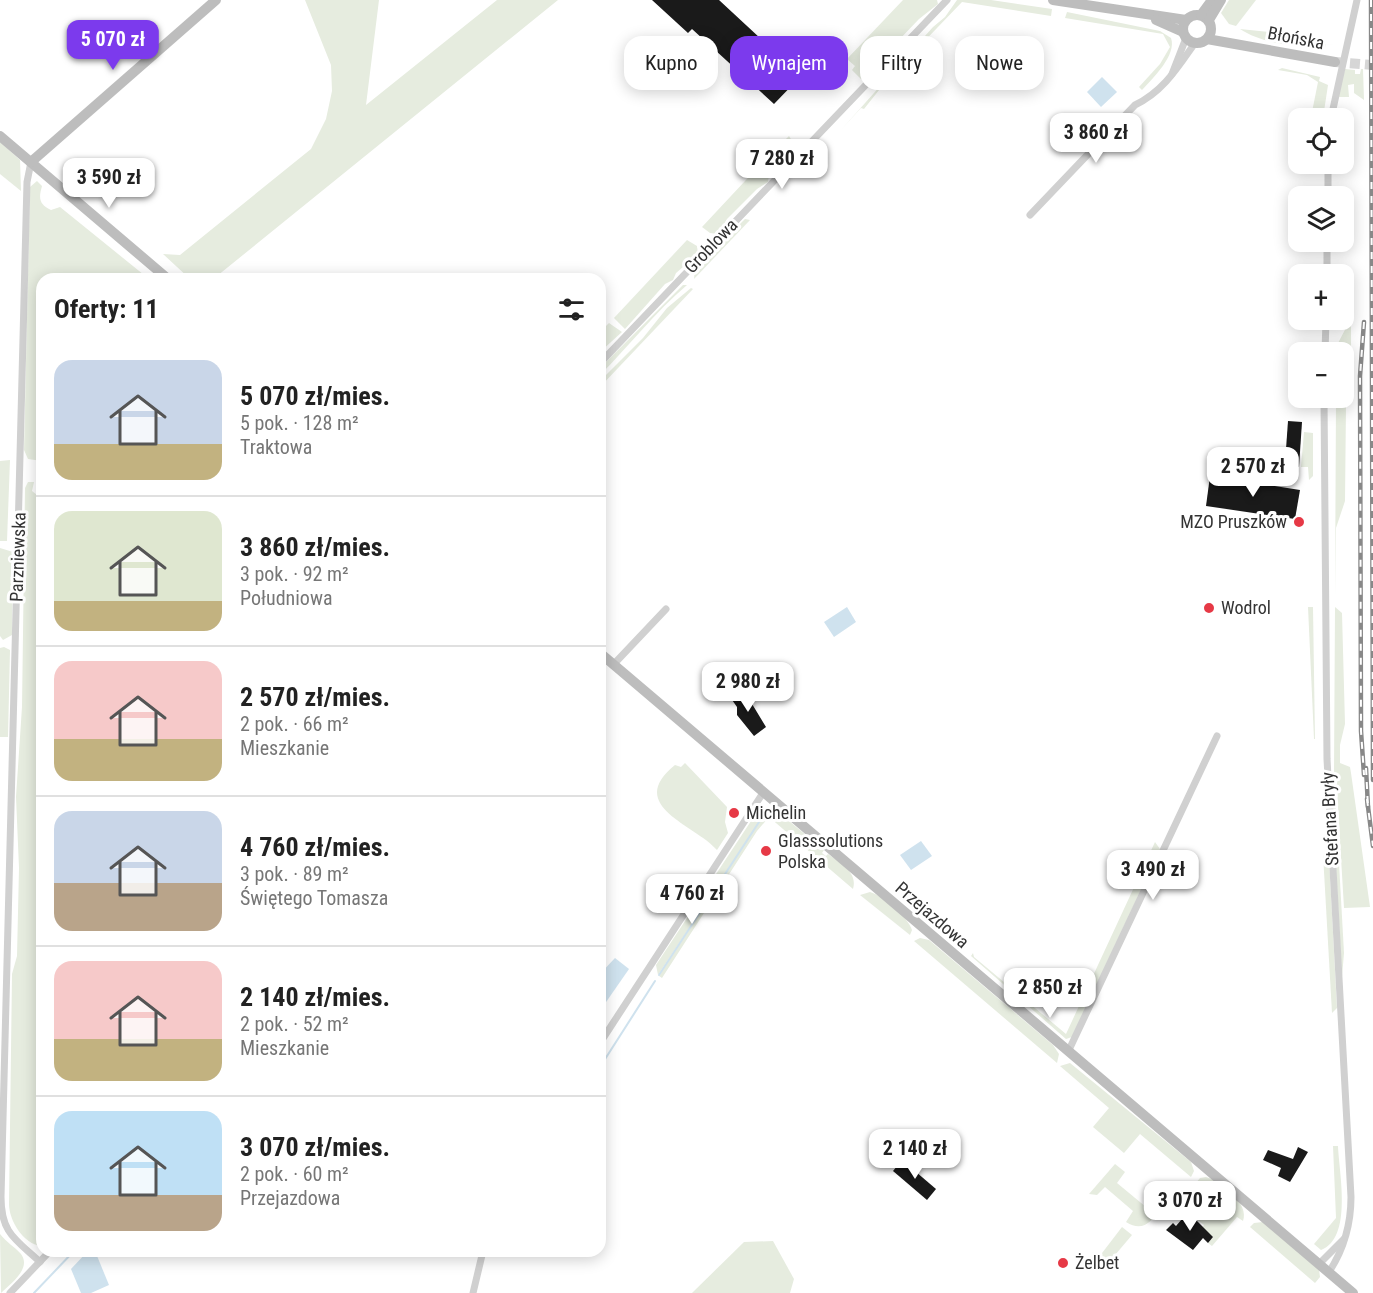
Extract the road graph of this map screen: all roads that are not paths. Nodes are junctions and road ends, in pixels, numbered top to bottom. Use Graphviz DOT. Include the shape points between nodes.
graph roads {
  1 [pos="216,0"];
  2 [pos="947,0"];
  3 [pos="1053,0"];
  4 [pos="1212,0"];
  5 [pos="1221,0"];
  6 [pos="1357,0"];
  7 [pos="1148,15"];
  8 [pos="1186,20"];
  9 [pos="1207,25"];
  10 [pos="1188,38"];
  11 [pos="1335,62"];
  12 [pos="1332,108"];
  13 [pos="0,136"];
  14 [pos="31,162"];
  15 [pos="1030,215"];
  16 [pos="161,273"];
  17 [pos="606,357"];
  18 [pos="1324,408"];
  19 [pos="666,609"];
  20 [pos="606,659"];
  21 [pos="613,665"];
  22 [pos="1217,736"];
  23 [pos="763,792"];
  24 [pos="606,1034"];
  25 [pos="1068,1052"];
  26 [pos="1344,1239"];
  27 [pos="45,1257"];
  28 [pos="482,1257"];
  29 [pos="40,1262"];
  30 [pos="1319,1264"];
  31 [pos="1329,1272"];
  32 [pos="10,1293"];
  33 [pos="473,1293"];
  34 [pos="1353,1293"];
  1 -- 14 [label="street"];
  2 -- 17 [label="street, Groblowa"];
  3 -- 7 [label="street"];
  4 -- 9 [label="street"];
  5 -- 9 [label="street"];
  6 -- 12 [label="street"];
  7 -- 8 [label="street"];
  7 -- 10 [label="street"];
  8 -- 9 [label="street" via="1192,15"];
  8 -- 10 [label="street"];
  9 -- 10 [label="street"];
  9 -- 11 [label="street, Błońska" via="1250,45"];
  10 -- 15 [label="street" via="1172,74 1150,98 1135,105"];
  13 -- 14 [label="street"];
  14 -- 16 [label="street"];
  14 -- 29 [label="street, Parzniewska" via="27,182 1,1217 7,1230"];
  18 -- 26 [label="street, Stefana Bryły" via="1326,759 1351,1197"];
  19 -- 21 [label="street"];
  20 -- 21 [label="street, Przejazdowa"];
  21 -- 23 [label="street, Przejazdowa"];
  22 -- 25 [label="street"];
  23 -- 24 [label="street"];
  23 -- 25 [label="street, Przejazdowa"];
  25 -- 30 [label="street, Przejazdowa"];
  26 -- 30 [label="street"];
  26 -- 31 [label="street, Stefana Bryły"];
  27 -- 29 [label="street"];
  28 -- 33 [label="street"];
  29 -- 32 [label="street"];
  30 -- 31 [label="street, Przejazdowa"];
  31 -- 34 [label="street, Przejazdowa"];
}
